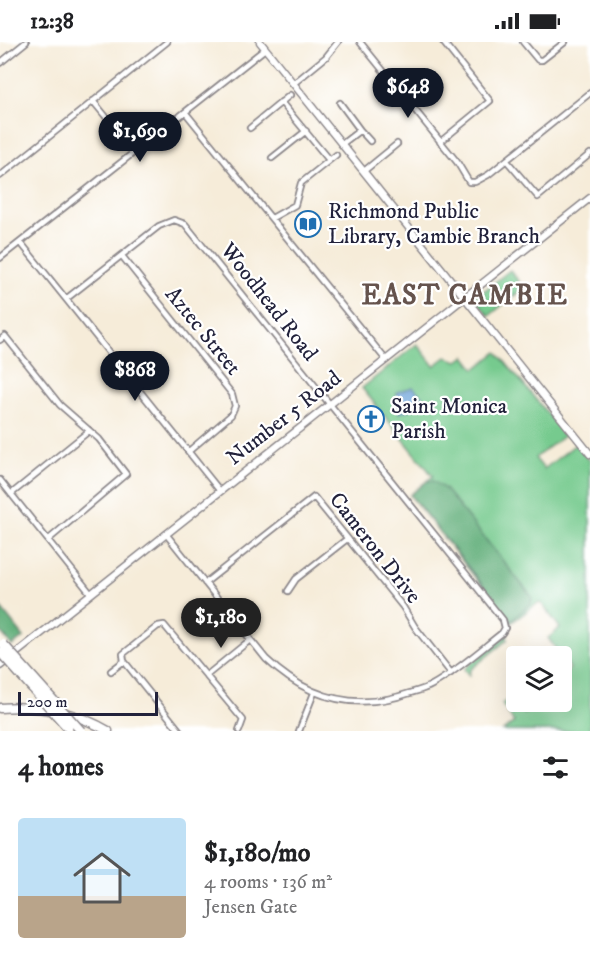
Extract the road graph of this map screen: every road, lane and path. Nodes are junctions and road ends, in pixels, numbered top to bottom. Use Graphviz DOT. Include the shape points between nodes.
graph roads {
  1 [pos="26,42"];
  2 [pos="167,42"];
  3 [pos="260,42"];
  4 [pos="338,42"];
  5 [pos="360,42"];
  6 [pos="443,42"];
  7 [pos="523,42"];
  8 [pos="565,42"];
  9 [pos="265,49"];
  10 [pos="0,63"];
  11 [pos="293,84"];
  12 [pos="590,93"];
  13 [pos="290,95"];
  14 [pos="93,101"];
  15 [pos="281,102"];
  16 [pos="340,103"];
  17 [pos="185,112"];
  18 [pos="250,128"];
  19 [pos="360,130"];
  20 [pos="306,131"];
  21 [pos="370,141"];
  22 [pos="440,142"];
  23 [pos="342,144"];
  24 [pos="397,144"];
  25 [pos="135,152"];
  26 [pos="590,154"];
  27 [pos="336,155"];
  28 [pos="272,158"];
  29 [pos="329,160"];
  30 [pos="507,161"];
  31 [pos="364,171"];
  32 [pos="0,176"];
  33 [pos="590,198"];
  34 [pos="272,218"];
  35 [pos="21,243"];
  36 [pos="122,256"];
  37 [pos="0,258"];
  38 [pos="465,298"];
  39 [pos="66,299"];
  40 [pos="0,340"];
  41 [pos="386,360"];
  42 [pos="330,405"];
  43 [pos="89,431"];
  44 [pos="189,451"];
  45 [pos="590,454"];
  46 [pos="0,480"];
  47 [pos="220,491"];
  48 [pos="11,494"];
  49 [pos="166,534"];
  50 [pos="347,538"];
  51 [pos="48,540"];
  52 [pos="205,583"];
  53 [pos="288,591"];
  54 [pos="91,594"];
  55 [pos="250,640"];
  56 [pos="1,645"];
  57 [pos="124,661"];
  58 [pos="0,666"];
  59 [pos="111,671"];
  60 [pos="451,673"];
  61 [pos="207,675"];
  62 [pos="314,693"];
  63 [pos="0,708"];
  64 [pos="69,730"];
  65 [pos="81,731"];
  66 [pos="108,731"];
  67 [pos="180,731"];
  68 [pos="239,731"];
  69 [pos="298,731"];
  1 -- 10 [label="street"];
  2 -- 14 [label="street"];
  3 -- 9 [label="main road"];
  4 -- 11 [label="street"];
  5 -- 22 [label="street"];
  6 -- 22 [label="street" via="490,101"];
  7 -- 8 [label="street" via="542,60"];
  9 -- 11 [label="main road"];
  9 -- 17 [label="street"];
  11 -- 23 [label="main road"];
  12 -- 30 [label="street"];
  13 -- 15 [label="street"];
  14 -- 25 [label="street"];
  14 -- 32 [label="street"];
  15 -- 18 [label="street"];
  15 -- 20 [label="street"];
  16 -- 19 [label="street"];
  17 -- 25 [label="street"];
  17 -- 34 [label="street"];
  19 -- 21 [label="street"];
  19 -- 23 [label="street"];
  20 -- 28 [label="street"];
  20 -- 29 [label="street"];
  22 -- 30 [label="street" via="469,183"];
  23 -- 31 [label="main road"];
  24 -- 31 [label="street"];
  25 -- 35 [label="street"];
  26 -- 30 [label="street" via="538,197"];
  27 -- 29 [label="street"];
  29 -- 34 [label="street" via="301,183 295,205"];
  31 -- 38 [label="main road"];
  33 -- 38 [label="main road, Number 5 Road"];
  34 -- 41 [label="street"];
  35 -- 37 [label="street"];
  35 -- 39 [label="street"];
  36 -- 39 [label="street, Woodhead Road"];
  36 -- 42 [label="street, Woodhead Road" via="169,221 185,224"];
  36 -- 44 [label="street, Aztec Street" via="232,394 235,406 231,415"];
  38 -- 41 [label="main road, Number 5 Road"];
  38 -- 45 [label="main road"];
  39 -- 44 [label="street"];
  40 -- 43 [label="street" via="5,336 60,405"];
  41 -- 42 [label="main road, Number 5 Road"];
  42 -- 47 [label="main road, Number 5 Road"];
  42 -- 60 [label="street, Woodhead Road" via="502,620 502,633"];
  43 -- 48 [label="street"];
  43 -- 51 [label="street" via="126,474"];
  44 -- 47 [label="street"];
  46 -- 48 [label="street"];
  47 -- 49 [label="main road, Number 5 Road"];
  48 -- 51 [label="street"];
  49 -- 52 [label="street"];
  49 -- 54 [label="main road, Number 5 Road"];
  50 -- 52 [label="street, Cameron Drive" via="314,497"];
  50 -- 53 [label="street" via="296,579"];
  50 -- 60 [label="street, Cameron Drive"];
  51 -- 54 [label="street"];
  52 -- 55 [label="street"];
  54 -- 58 [label="main road, Number 5 Road"];
  55 -- 61 [label="street"];
  55 -- 62 [label="street" via="279,672"];
  56 -- 64 [label="highway, bridge"];
  56 -- 65 [label="highway, bridge"];
  57 -- 59 [label="street"];
  57 -- 61 [label="street" via="123,654 158,626 165,625"];
  57 -- 67 [label="street"];
  60 -- 62 [label="street" via="430,686 388,701 356,701"];
  61 -- 68 [label="street" via="243,720"];
  62 -- 69 [label="street"];
  63 -- 66 [label="highway" via="38,707 76,715"];
}
